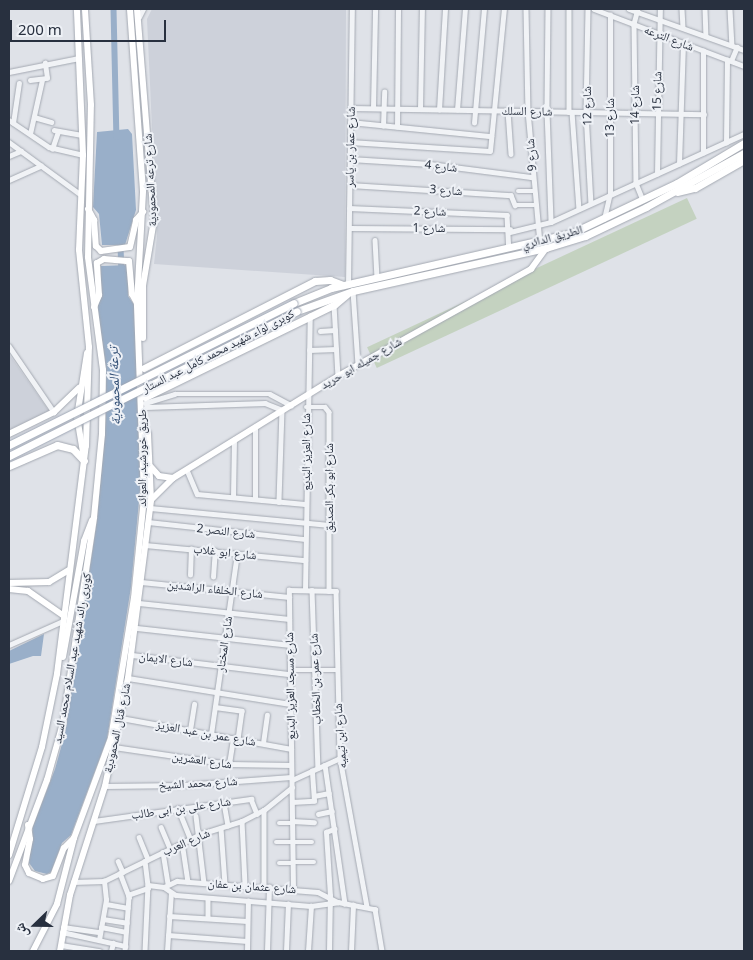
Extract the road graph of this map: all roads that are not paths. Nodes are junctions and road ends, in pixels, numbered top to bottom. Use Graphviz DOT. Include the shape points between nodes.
graph roads {
  1 [pos="77,9"];
  2 [pos="85,9"];
  3 [pos="130,9"];
  4 [pos="137,9"];
  5 [pos="143,9"];
  6 [pos="352,9"];
  7 [pos="375,9"];
  8 [pos="398,9"];
  9 [pos="422,9"];
  10 [pos="445,9"];
  11 [pos="465,9"];
  12 [pos="484,9"];
  13 [pos="504,9"];
  14 [pos="526,9"];
  15 [pos="548,9"];
  16 [pos="569,9"];
  17 [pos="588,9"];
  18 [pos="594,9"];
  19 [pos="629,9"];
  20 [pos="660,9"];
  21 [pos="682,9"];
  22 [pos="705,9"];
  23 [pos="730,9"];
  24 [pos="638,10"];
  25 [pos="610,15"];
  26 [pos="139,17"];
  27 [pos="660,19"];
  28 [pos="634,24"];
  29 [pos="683,28"];
  30 [pos="658,33"];
  31 [pos="706,36"];
  32 [pos="682,43"];
  33 [pos="734,46"];
  34 [pos="744,50"];
  35 [pos="703,51"];
  36 [pos="141,55"];
  37 [pos="80,58"];
  38 [pos="729,61"];
  39 [pos="45,62"];
  40 [pos="744,66"];
  41 [pos="9,72"];
  42 [pos="135,77"];
  43 [pos="30,80"];
  44 [pos="42,80"];
  45 [pos="19,83"];
  46 [pos="384,92"];
  47 [pos="351,108"];
  48 [pos="372,108"];
  49 [pos="383,108"];
  50 [pos="397,109"];
  51 [pos="420,109"];
  52 [pos="440,110"];
  53 [pos="457,110"];
  54 [pos="475,110"];
  55 [pos="493,111"];
  56 [pos="508,111"];
  57 [pos="528,111"];
  58 [pos="547,112"];
  59 [pos="570,112"];
  60 [pos="586,112"];
  61 [pos="609,113"];
  62 [pos="635,113"];
  63 [pos="656,114"];
  64 [pos="680,114"];
  65 [pos="704,114"];
  66 [pos="34,117"];
  67 [pos="11,122"];
  68 [pos="50,122"];
  69 [pos="350,122"];
  70 [pos="474,123"];
  71 [pos="383,126"];
  72 [pos="397,127"];
  73 [pos="30,134"];
  74 [pos="744,134"];
  75 [pos="82,135"];
  76 [pos="492,136"];
  77 [pos="9,142"];
  78 [pos="350,142"];
  79 [pos="726,143"];
  80 [pos="744,144"];
  81 [pos="52,148"];
  82 [pos="21,151"];
  83 [pos="703,153"];
  84 [pos="744,153"];
  85 [pos="510,154"];
  86 [pos="83,155"];
  87 [pos="9,156"];
  88 [pos="350,159"];
  89 [pos="744,160"];
  90 [pos="679,164"];
  91 [pos="41,166"];
  92 [pos="657,174"];
  93 [pos="532,177"];
  94 [pos="9,180"];
  95 [pos="636,183"];
  96 [pos="350,186"];
  97 [pos="518,191"];
  98 [pos="533,191"];
  99 [pos="671,193"];
  100 [pos="80,194"];
  101 [pos="610,194"];
  102 [pos="643,200"];
  103 [pos="591,203"];
  104 [pos="534,205"];
  105 [pos="349,208"];
  106 [pos="88,209"];
  107 [pos="579,209"];
  108 [pos="143,212"];
  109 [pos="604,221"];
  110 [pos="551,222"];
  111 [pos="536,226"];
  112 [pos="349,228"];
  113 [pos="510,230"];
  114 [pos="375,240"];
  115 [pos="540,242"];
  116 [pos="509,248"];
  117 [pos="546,248"];
  118 [pos="377,278"];
  119 [pos="348,288"];
  120 [pos="137,303"];
  121 [pos="334,305"];
  122 [pos="94,307"];
  123 [pos="310,315"];
  124 [pos="335,330"];
  125 [pos="320,331"];
  126 [pos="9,346"];
  127 [pos="184,346"];
  128 [pos="89,347"];
  129 [pos="336,349"];
  130 [pos="309,350"];
  131 [pos="358,364"];
  132 [pos="144,368"];
  133 [pos="194,373"];
  134 [pos="338,376"];
  135 [pos="79,388"];
  136 [pos="308,394"];
  137 [pos="145,403"];
  138 [pos="291,405"];
  139 [pos="306,407"];
  140 [pos="282,410"];
  141 [pos="54,412"];
  142 [pos="255,427"];
  143 [pos="9,434"];
  144 [pos="234,440"];
  145 [pos="9,445"];
  146 [pos="9,456"];
  147 [pos="84,461"];
  148 [pos="9,466"];
  149 [pos="151,466"];
  150 [pos="187,470"];
  151 [pos="173,478"];
  152 [pos="233,497"];
  153 [pos="254,499"];
  154 [pos="151,500"];
  155 [pos="279,502"];
  156 [pos="305,504"];
  157 [pos="150,508"];
  158 [pos="94,517"];
  159 [pos="148,522"];
  160 [pos="305,524"];
  161 [pos="329,525"];
  162 [pos="305,539"];
  163 [pos="145,545"];
  164 [pos="191,549"];
  165 [pos="215,552"];
  166 [pos="237,554"];
  167 [pos="305,560"];
  168 [pos="69,570"];
  169 [pos="190,575"];
  170 [pos="213,577"];
  171 [pos="141,582"];
  172 [pos="9,583"];
  173 [pos="29,587"];
  174 [pos="9,589"];
  175 [pos="305,590"];
  176 [pos="312,590"];
  177 [pos="232,591"];
  178 [pos="329,591"];
  179 [pos="289,597"];
  180 [pos="139,603"];
  181 [pos="229,612"];
  182 [pos="64,618"];
  183 [pos="289,619"];
  184 [pos="136,628"];
  185 [pos="225,638"];
  186 [pos="9,645"];
  187 [pos="290,645"];
  188 [pos="132,655"];
  189 [pos="221,666"];
  190 [pos="315,670"];
  191 [pos="337,670"];
  192 [pos="290,672"];
  193 [pos="57,674"];
  194 [pos="128,678"];
  195 [pos="217,692"];
  196 [pos="194,704"];
  197 [pos="290,704"];
  198 [pos="215,707"];
  199 [pos="267,715"];
  200 [pos="121,718"];
  201 [pos="190,730"];
  202 [pos="211,734"];
  203 [pos="235,738"];
  204 [pos="263,744"];
  205 [pos="114,747"];
  206 [pos="291,749"];
  207 [pos="340,758"];
  208 [pos="229,764"];
  209 [pos="291,765"];
  210 [pos="325,765"];
  211 [pos="318,768"];
  212 [pos="312,771"];
  213 [pos="292,779"];
  214 [pos="104,786"];
  215 [pos="292,787"];
  216 [pos="329,793"];
  217 [pos="314,796"];
  218 [pos="292,802"];
  219 [pos="224,803"];
  220 [pos="178,808"];
  221 [pos="264,810"];
  222 [pos="332,811"];
  223 [pos="258,814"];
  224 [pos="318,814"];
  225 [pos="196,816"];
  226 [pos="94,821"];
  227 [pos="242,821"];
  228 [pos="292,822"];
  229 [pos="314,822"];
  230 [pos="279,824"];
  231 [pos="28,825"];
  232 [pos="161,826"];
  233 [pos="228,826"];
  234 [pos="221,828"];
  235 [pos="334,829"];
  236 [pos="201,834"];
  237 [pos="139,837"];
  238 [pos="74,838"];
  239 [pos="190,838"];
  240 [pos="182,842"];
  241 [pos="276,842"];
  242 [pos="292,842"];
  243 [pos="312,842"];
  244 [pos="170,848"];
  245 [pos="163,852"];
  246 [pos="9,854"];
  247 [pos="146,860"];
  248 [pos="118,861"];
  249 [pos="293,862"];
  250 [pos="314,862"];
  251 [pos="279,863"];
  252 [pos="121,872"];
  253 [pos="9,880"];
  254 [pos="104,881"];
  255 [pos="73,882"];
  256 [pos="188,882"];
  257 [pos="204,883"];
  258 [pos="225,884"];
  259 [pos="166,885"];
  260 [pos="245,885"];
  261 [pos="266,886"];
  262 [pos="148,887"];
  263 [pos="293,888"];
  264 [pos="171,893"];
  265 [pos="128,895"];
  266 [pos="330,896"];
  267 [pos="208,898"];
  268 [pos="248,901"];
  269 [pos="338,902"];
  270 [pos="268,903"];
  271 [pos="106,904"];
  272 [pos="288,904"];
  273 [pos="345,904"];
  274 [pos="330,905"];
  275 [pos="353,905"];
  276 [pos="311,906"];
  277 [pos="128,908"];
  278 [pos="367,908"];
  279 [pos="169,916"];
  280 [pos="208,918"];
  281 [pos="103,919"];
  282 [pos="247,921"];
  283 [pos="127,923"];
  284 [pos="62,930"];
  285 [pos="101,930"];
  286 [pos="126,932"];
  287 [pos="168,935"];
  288 [pos="91,938"];
  289 [pos="99,940"];
  290 [pos="247,941"];
  291 [pos="113,943"];
  292 [pos="60,948"];
  293 [pos="125,948"];
  294 [pos="90,950"];
  295 [pos="33,951"];
  296 [pos="100,951"];
  297 [pos="111,951"];
  298 [pos="145,951"];
  299 [pos="167,951"];
  300 [pos="246,951"];
  301 [pos="267,951"];
  302 [pos="286,951"];
  303 [pos="308,951"];
  304 [pos="329,951"];
  305 [pos="351,951"];
  306 [pos="382,951"];
  1 -- 37 [label="main road"];
  2 -- 106 [label="main road" via="91,105"];
  3 -- 42 [label="main road, طريق خورشيد, العوائد"];
  4 -- 26 [label="main road, شارع ترعه المحمودية"];
  5 -- 26 [label="street"];
  6 -- 47 [label="street, شارع عمار بن ياسر"];
  7 -- 48 [label="street"];
  8 -- 50 [label="street"];
  9 -- 51 [label="street"];
  10 -- 52 [label="street"];
  11 -- 53 [label="street"];
  12 -- 54 [label="street"];
  13 -- 55 [label="street"];
  14 -- 57 [label="street, شارع 9"];
  15 -- 58 [label="street"];
  16 -- 59 [label="street"];
  17 -- 60 [label="street, شارع 12"];
  18 -- 25 [label="street, شارع الترعه"];
  19 -- 24 [label="street"];
  20 -- 27 [label="street, شارع 15"];
  21 -- 29 [label="street"];
  22 -- 31 [label="street"];
  23 -- 33 [label="street"];
  24 -- 27 [label="street"];
  24 -- 28 [label="street, شارع 14"];
  25 -- 28 [label="street, شارع الترعه"];
  25 -- 61 [label="street, شارع 13"];
  26 -- 36 [label="main road, شارع ترعه المحمودية"];
  27 -- 29 [label="street"];
  27 -- 30 [label="street, شارع 15"];
  28 -- 30 [label="street, شارع الترعه"];
  28 -- 62 [label="street, شارع 14"];
  29 -- 31 [label="street"];
  30 -- 32 [label="street, شارع الترعه"];
  30 -- 63 [label="street, شارع 15"];
  31 -- 33 [label="street"];
  32 -- 35 [label="street, شارع الترعه"];
  32 -- 64 [label="street"];
  33 -- 34 [label="street"];
  33 -- 38 [label="street"];
  35 -- 38 [label="street, شارع الترعه"];
  35 -- 65 [label="street"];
  36 -- 42 [label="main road"];
  36 -- 132 [label="main road, شارع ترعه المحمودية" via="154,220 143,286"];
  37 -- 39 [label="street"];
  37 -- 75 [label="main road"];
  38 -- 40 [label="street, شارع الترعه"];
  38 -- 79 [label="street"];
  39 -- 41 [label="street"];
  39 -- 44 [label="street" via="48,76"];
  42 -- 108 [label="main road, طريق خورشيد, العوائد"];
  43 -- 44 [label="street"];
  44 -- 66 [label="street"];
  45 -- 67 [label="street"];
  46 -- 49 [label="street"];
  47 -- 48 [label="street, شارع السلك"];
  47 -- 69 [label="street, شارع عمار بن ياسر"];
  48 -- 49 [label="street, شارع السلك"];
  49 -- 50 [label="street, شارع السلك"];
  49 -- 71 [label="street"];
  50 -- 51 [label="street, شارع السلك"];
  50 -- 72 [label="street"];
  51 -- 52 [label="street, شارع السلك"];
  52 -- 53 [label="street, شارع السلك"];
  53 -- 54 [label="street, شارع السلك"];
  54 -- 55 [label="street, شارع السلك"];
  54 -- 70 [label="street"];
  55 -- 56 [label="street, شارع السلك"];
  55 -- 76 [label="street"];
  56 -- 57 [label="street, شارع السلك"];
  56 -- 85 [label="street"];
  57 -- 58 [label="street, شارع السلك"];
  57 -- 93 [label="street, شارع 9"];
  58 -- 59 [label="street, شارع السلك"];
  58 -- 110 [label="street"];
  59 -- 60 [label="street, شارع السلك"];
  59 -- 107 [label="street"];
  60 -- 61 [label="street, شارع السلك"];
  60 -- 103 [label="street, شارع 12"];
  61 -- 62 [label="street, شارع السلك"];
  61 -- 101 [label="street, شارع 13"];
  62 -- 63 [label="street, شارع السلك"];
  62 -- 95 [label="street, شارع 14"];
  63 -- 64 [label="street, شارع السلك"];
  63 -- 92 [label="street, شارع 15"];
  64 -- 65 [label="street, شارع السلك"];
  64 -- 90 [label="street"];
  65 -- 83 [label="street"];
  66 -- 68 [label="street"];
  66 -- 73 [label="street"];
  67 -- 73 [label="street"];
  69 -- 71 [label="street"];
  69 -- 78 [label="street, شارع عمار بن ياسر"];
  71 -- 72 [label="street"];
  72 -- 76 [label="street"];
  73 -- 81 [label="street"];
  74 -- 79 [label="street, شارع 1"];
  75 -- 81 [label="street" via="56,131"];
  75 -- 86 [label="main road"];
  76 -- 78 [label="street" via="491,149"];
  77 -- 82 [label="street"];
  78 -- 88 [label="street, شارع عمار بن ياسر"];
  79 -- 83 [label="street, شارع 1"];
  80 -- 102 [label="main road, الطريق الدائري"];
  81 -- 86 [label="street"];
  82 -- 87 [label="street"];
  82 -- 91 [label="street"];
  83 -- 90 [label="street, شارع 1"];
  84 -- 99 [label="main road, الطريق الدائري"];
  86 -- 100 [label="main road"];
  88 -- 93 [label="street, شارع 4" via="430,164"];
  88 -- 96 [label="street, شارع عمار بن ياسر"];
  89 -- 99 [label="main road" via="695,188"];
  90 -- 92 [label="street, شارع 1"];
  91 -- 94 [label="street"];
  91 -- 100 [label="street"];
  92 -- 95 [label="street, شارع 1"];
  93 -- 98 [label="street, شارع 9"];
  95 -- 101 [label="street, شارع 1"];
  95 -- 102 [label="street, شارع 14"];
  96 -- 104 [label="street, شارع 3" via="510,195 515,205"];
  96 -- 105 [label="street, شارع عمار بن ياسر"];
  97 -- 98 [label="street"];
  98 -- 104 [label="street, شارع 9"];
  99 -- 117 [label="main road, الطريق الدائري" via="604,228"];
  100 -- 128 [label="main road" via="79,250"];
  101 -- 103 [label="street, شارع 1"];
  101 -- 109 [label="street, شارع 13"];
  102 -- 109 [label="main road, الطريق الدائري"];
  103 -- 107 [label="street, شارع 1"];
  104 -- 111 [label="street, شارع 9"];
  105 -- 112 [label="street, شارع عمار بن ياسر"];
  105 -- 113 [label="street, شارع 2" via="506,214 510,218"];
  106 -- 108 [label="main road" via="94,220 96,246 101,251 124,250 133,242 136,220"];
  106 -- 122 [label="main road" via="88,264"];
  107 -- 110 [label="street, شارع 1"];
  108 -- 120 [label="main road, طريق خورشيد, العوائد"];
  109 -- 115 [label="main road, الطريق الدائري"];
  110 -- 111 [label="street, شارع 1"];
  111 -- 113 [label="street, شارع 1"];
  111 -- 115 [label="street, شارع 9"];
  112 -- 113 [label="street, شارع 1"];
  112 -- 119 [label="street, شارع عمار بن ياسر"];
  113 -- 116 [label="street"];
  114 -- 118 [label="street"];
  115 -- 116 [label="main road, الطريق الدائري"];
  116 -- 118 [label="main road, الطريق الدائري"];
  117 -- 119 [label="main road, الطريق الدائري"];
  117 -- 131 [label="main road, شارع جميله ابو حريد" via="531,269"];
  118 -- 119 [label="main road, الطريق الدائري"];
  119 -- 121 [label="main road"];
  119 -- 127 [label="main road" via="330,280 316,281"];
  119 -- 131 [label="street, شارع عمار بن ياسر"];
  119 -- 145 [label="main road, كوبرى لواء شهيد محمد كامل عبد الستار, bridge" via="318,292 294,303"];
  119 -- 146 [label="main road, كوبرى لواء شهيد محمد كامل عبد الستار, bridge"];
  120 -- 122 [label="main road" via="132,294 131,265 126,259 104,259 97,263 99,293"];
  120 -- 238 [label="main road, طريق خورشيد, العوائد" via="145,476 134,598 111,738"];
  121 -- 123 [label="main road"];
  121 -- 124 [label="street"];
  122 -- 158 [label="main road" via="104,402"];
  123 -- 130 [label="street, شارع العزيز البديع"];
  123 -- 133 [label="main road"];
  124 -- 125 [label="street"];
  124 -- 129 [label="street"];
  126 -- 141 [label="street"];
  127 -- 132 [label="main road"];
  127 -- 133 [label="main road" via="184,361"];
  128 -- 135 [label="main road"];
  128 -- 147 [label="main road"];
  129 -- 130 [label="street"];
  129 -- 134 [label="street"];
  130 -- 136 [label="street, شارع العزيز البديع"];
  131 -- 134 [label="main road, شارع جميله ابو حريد"];
  132 -- 137 [label="main road, شارع ترعه المحمودية"];
  133 -- 137 [label="main road"];
  134 -- 136 [label="main road, شارع جميله ابو حريد"];
  135 -- 141 [label="main road"];
  135 -- 147 [label="main road" via="77,430"];
  136 -- 138 [label="main road, شارع جميله ابو حريد"];
  136 -- 139 [label="street, شارع العزيز البديع"];
  137 -- 138 [label="street" via="175,394 270,394"];
  137 -- 140 [label="street" via="265,403"];
  137 -- 149 [label="main road, شارع ترعه المحمودية"];
  138 -- 140 [label="main road, شارع جميله ابو حريد"];
  139 -- 156 [label="street, شارع العزيز البديع"];
  139 -- 161 [label="street, شارع ابو بكر الصديق" via="325,407 329,412"];
  140 -- 142 [label="main road, شارع جميله ابو حريد"];
  140 -- 155 [label="street"];
  141 -- 143 [label="main road"];
  142 -- 144 [label="main road, شارع جميله ابو حريد"];
  142 -- 153 [label="street"];
  144 -- 150 [label="main road, شارع جميله ابو حريد"];
  144 -- 152 [label="street"];
  147 -- 148 [label="main road" via="73,449 57,445"];
  147 -- 168 [label="main road"];
  149 -- 151 [label="main road" via="159,476"];
  149 -- 154 [label="main road, شارع ترعه المحمودية"];
  150 -- 151 [label="main road, شارع جميله ابو حريد"];
  150 -- 152 [label="street" via="197,494"];
  151 -- 154 [label="main road, شارع جميله ابو حريد"];
  152 -- 153 [label="street"];
  153 -- 155 [label="street"];
  154 -- 157 [label="main road, شارع قنال المحمودية"];
  155 -- 156 [label="street"];
  156 -- 160 [label="street, شارع العزيز البديع"];
  157 -- 159 [label="main road, شارع قنال المحمودية"];
  157 -- 160 [label="street"];
  158 -- 193 [label="main road" via="85,535"];
  158 -- 231 [label="main road, كوبرى رائد شهيد عبد السلام محمد السيد" via="63,723 47,780"];
  159 -- 162 [label="street, شارع النصر 2"];
  159 -- 163 [label="main road, شارع قنال المحمودية"];
  160 -- 161 [label="street"];
  160 -- 162 [label="street, شارع العزيز البديع"];
  161 -- 178 [label="street, شارع ابو بكر الصديق"];
  162 -- 167 [label="street, شارع العزيز البديع"];
  163 -- 164 [label="street, شارع ابو غلاب"];
  163 -- 171 [label="main road, شارع قنال المحمودية"];
  164 -- 165 [label="street, شارع ابو غلاب"];
  164 -- 169 [label="street"];
  165 -- 166 [label="street, شارع ابو غلاب"];
  165 -- 170 [label="street"];
  166 -- 167 [label="street, شارع ابو غلاب"];
  166 -- 177 [label="street, شارع المختار"];
  167 -- 175 [label="street, شارع العزيز البديع"];
  168 -- 173 [label="main road" via="49,582"];
  168 -- 182 [label="main road"];
  171 -- 177 [label="street, شارع الخلفاء الراشدين"];
  171 -- 180 [label="main road, شارع قنال المحمودية"];
  172 -- 173 [label="main road"];
  173 -- 174 [label="main road"];
  173 -- 182 [label="main road"];
  175 -- 176 [label="street"];
  175 -- 179 [label="street, شارع مسجد العزيز البديع" via="289,591"];
  176 -- 178 [label="street"];
  176 -- 190 [label="street, شارع عمر بن الخطاب"];
  177 -- 179 [label="street, شارع الخلفاء الراشدين"];
  177 -- 181 [label="street, شارع المختار"];
  178 -- 191 [label="street, شارع ابن تيميه" via="336,592"];
  179 -- 183 [label="street, شارع مسجد العزيز البديع"];
  180 -- 181 [label="street"];
  180 -- 184 [label="main road, شارع قنال المحمودية"];
  181 -- 183 [label="street"];
  181 -- 185 [label="street, شارع المختار"];
  182 -- 186 [label="street"];
  182 -- 193 [label="main road"];
  183 -- 187 [label="street, شارع مسجد العزيز البديع"];
  184 -- 185 [label="street"];
  184 -- 188 [label="main road, شارع قنال المحمودية"];
  185 -- 187 [label="street"];
  185 -- 189 [label="street, شارع المختار"];
  187 -- 192 [label="street, شارع مسجد العزيز البديع"];
  188 -- 189 [label="street, شارع الايمان"];
  188 -- 194 [label="main road, شارع قنال المحمودية"];
  189 -- 192 [label="street, شارع الايمان"];
  189 -- 195 [label="street, شارع المختار"];
  190 -- 191 [label="street, شارع الايمان"];
  190 -- 192 [label="street, شارع الايمان"];
  190 -- 211 [label="street, شارع عمر بن الخطاب"];
  191 -- 207 [label="street, شارع ابن تيميه"];
  192 -- 197 [label="street, شارع مسجد العزيز البديع"];
  193 -- 246 [label="main road" via="42,747"];
  194 -- 195 [label="street"];
  194 -- 200 [label="main road, شارع قنال المحمودية"];
  195 -- 197 [label="street"];
  195 -- 198 [label="street, شارع المختار"];
  196 -- 201 [label="street"];
  197 -- 206 [label="street, شارع مسجد العزيز البديع"];
  198 -- 202 [label="street, شارع المختار"];
  198 -- 203 [label="street" via="242,711"];
  199 -- 204 [label="street"];
  200 -- 201 [label="street, شارع عمر بن عبد العزيز"];
  200 -- 205 [label="main road, شارع قنال المحمودية"];
  201 -- 202 [label="street, شارع عمر بن عبد العزيز"];
  202 -- 203 [label="street, شارع عمر بن عبد العزيز"];
  203 -- 204 [label="street, شارع عمر بن عبد العزيز"];
  203 -- 208 [label="street"];
  204 -- 206 [label="street, شارع عمر بن عبد العزيز"];
  205 -- 208 [label="street, شارع العشرين"];
  205 -- 214 [label="main road, شارع قنال المحمودية"];
  206 -- 209 [label="street, شارع مسجد العزيز البديع"];
  207 -- 210 [label="street"];
  207 -- 278 [label="street, شارع ابن تيميه"];
  208 -- 209 [label="street, شارع العشرين"];
  209 -- 213 [label="street, شارع مسجد العزيز البديع"];
  210 -- 211 [label="street"];
  210 -- 216 [label="street"];
  211 -- 212 [label="street"];
  212 -- 213 [label="street"];
  212 -- 217 [label="street"];
  213 -- 214 [label="street, شارع محمد الشيخ"];
  213 -- 215 [label="street, شارع مسجد العزيز البديع"];
  214 -- 226 [label="main road, شارع قنال المحمودية"];
  215 -- 218 [label="street, شارع مسجد العزيز البديع"];
  215 -- 221 [label="street, شارع العرب"];
  216 -- 217 [label="street"];
  216 -- 222 [label="street"];
  217 -- 218 [label="street" via="314,801"];
  218 -- 228 [label="street, شارع مسجد العزيز البديع"];
  219 -- 220 [label="street, شارع على بن ابى طالب"];
  219 -- 223 [label="street, شارع على بن ابى طالب" via="253,799"];
  219 -- 233 [label="street"];
  220 -- 226 [label="street, شارع على بن ابى طالب"];
  220 -- 239 [label="street"];
  221 -- 223 [label="street, شارع العرب"];
  221 -- 261 [label="street"];
  222 -- 224 [label="street"];
  222 -- 235 [label="street"];
  223 -- 227 [label="street, شارع العرب"];
  225 -- 236 [label="street"];
  226 -- 255 [label="main road, شارع قنال المحمودية"];
  227 -- 233 [label="street, شارع العرب"];
  227 -- 260 [label="street"];
  228 -- 229 [label="street"];
  228 -- 230 [label="street"];
  228 -- 242 [label="street, شارع مسجد العزيز البديع"];
  231 -- 238 [label="main road" via="30,839 25,865 29,873 42,878 53,876 66,845"];
  231 -- 253 [label="main road, كوبرى رائد شهيد عبد السلام محمد السيد"];
  232 -- 244 [label="street"];
  233 -- 234 [label="street, شارع العرب"];
  234 -- 236 [label="street, شارع العرب"];
  234 -- 258 [label="street"];
  235 -- 266 [label="street" via="326,832"];
  235 -- 273 [label="street"];
  236 -- 239 [label="street, شارع العرب"];
  236 -- 257 [label="street"];
  237 -- 247 [label="street"];
  238 -- 295 [label="main road, طريق خورشيد, العوائد" via="57,904"];
  239 -- 240 [label="street, شارع العرب"];
  240 -- 244 [label="street, شارع العرب"];
  240 -- 256 [label="street"];
  241 -- 242 [label="street"];
  242 -- 243 [label="street"];
  242 -- 249 [label="street, شارع مسجد العزيز البديع"];
  244 -- 245 [label="street, شارع العرب"];
  245 -- 247 [label="street, شارع العرب"];
  245 -- 259 [label="street"];
  247 -- 252 [label="street, شارع العرب"];
  247 -- 262 [label="street"];
  248 -- 252 [label="street"];
  249 -- 250 [label="street"];
  249 -- 251 [label="street"];
  249 -- 263 [label="street, شارع مسجد العزيز البديع"];
  252 -- 254 [label="street, شارع العرب"];
  252 -- 265 [label="street"];
  254 -- 255 [label="street, شارع العرب"];
  254 -- 271 [label="street"];
  255 -- 284 [label="main road, شارع قنال المحمودية"];
  256 -- 257 [label="street, شارع عثمان بن عفان"];
  256 -- 259 [label="street, شارع عثمان بن عفان"];
  257 -- 258 [label="street, شارع عثمان بن عفان"];
  258 -- 260 [label="street, شارع عثمان بن عفان"];
  259 -- 262 [label="street, شارع عثمان بن عفان"];
  259 -- 264 [label="street"];
  260 -- 261 [label="street, شارع عثمان بن عفان"];
  261 -- 263 [label="street, شارع عثمان بن عفان"];
  261 -- 270 [label="street"];
  262 -- 265 [label="street"];
  262 -- 298 [label="street"];
  263 -- 266 [label="street, شارع عثمان بن عفان"];
  264 -- 267 [label="street, شارع عثمان بن عفان"];
  264 -- 279 [label="street"];
  265 -- 277 [label="street"];
  266 -- 269 [label="street, شارع عثمان بن عفان"];
  266 -- 274 [label="street"];
  267 -- 268 [label="street, شارع عثمان بن عفان"];
  267 -- 280 [label="street"];
  268 -- 270 [label="street, شارع عثمان بن عفان"];
  268 -- 282 [label="street"];
  269 -- 273 [label="street, شارع عثمان بن عفان"];
  269 -- 274 [label="street, شارع عثمان بن عفان"];
  270 -- 272 [label="street, شارع عثمان بن عفان"];
  270 -- 301 [label="street"];
  271 -- 277 [label="street"];
  271 -- 281 [label="street"];
  272 -- 276 [label="street, شارع عثمان بن عفان"];
  272 -- 302 [label="street"];
  273 -- 275 [label="street, شارع عثمان بن عفان"];
  274 -- 276 [label="street, شارع عثمان بن عفان"];
  274 -- 304 [label="street"];
  275 -- 278 [label="street, شارع عثمان بن عفان"];
  275 -- 305 [label="street"];
  276 -- 303 [label="street"];
  277 -- 283 [label="street"];
  278 -- 306 [label="street, شارع عثمان بن عفان" via="374,909"];
  279 -- 280 [label="street"];
  279 -- 287 [label="street"];
  280 -- 282 [label="street"];
  281 -- 283 [label="street"];
  281 -- 285 [label="street"];
  282 -- 290 [label="street"];
  283 -- 286 [label="street"];
  284 -- 285 [label="street"];
  284 -- 288 [label="street"];
  284 -- 292 [label="main road, شارع قنال المحمودية"];
  285 -- 286 [label="street"];
  285 -- 289 [label="street"];
  286 -- 293 [label="street"];
  287 -- 290 [label="street"];
  287 -- 299 [label="street"];
  288 -- 289 [label="street"];
  288 -- 294 [label="street"];
  289 -- 291 [label="street"];
  290 -- 300 [label="street"];
  291 -- 293 [label="street"];
  291 -- 297 [label="street"];
  292 -- 294 [label="street"];
  294 -- 296 [label="street"];
}
